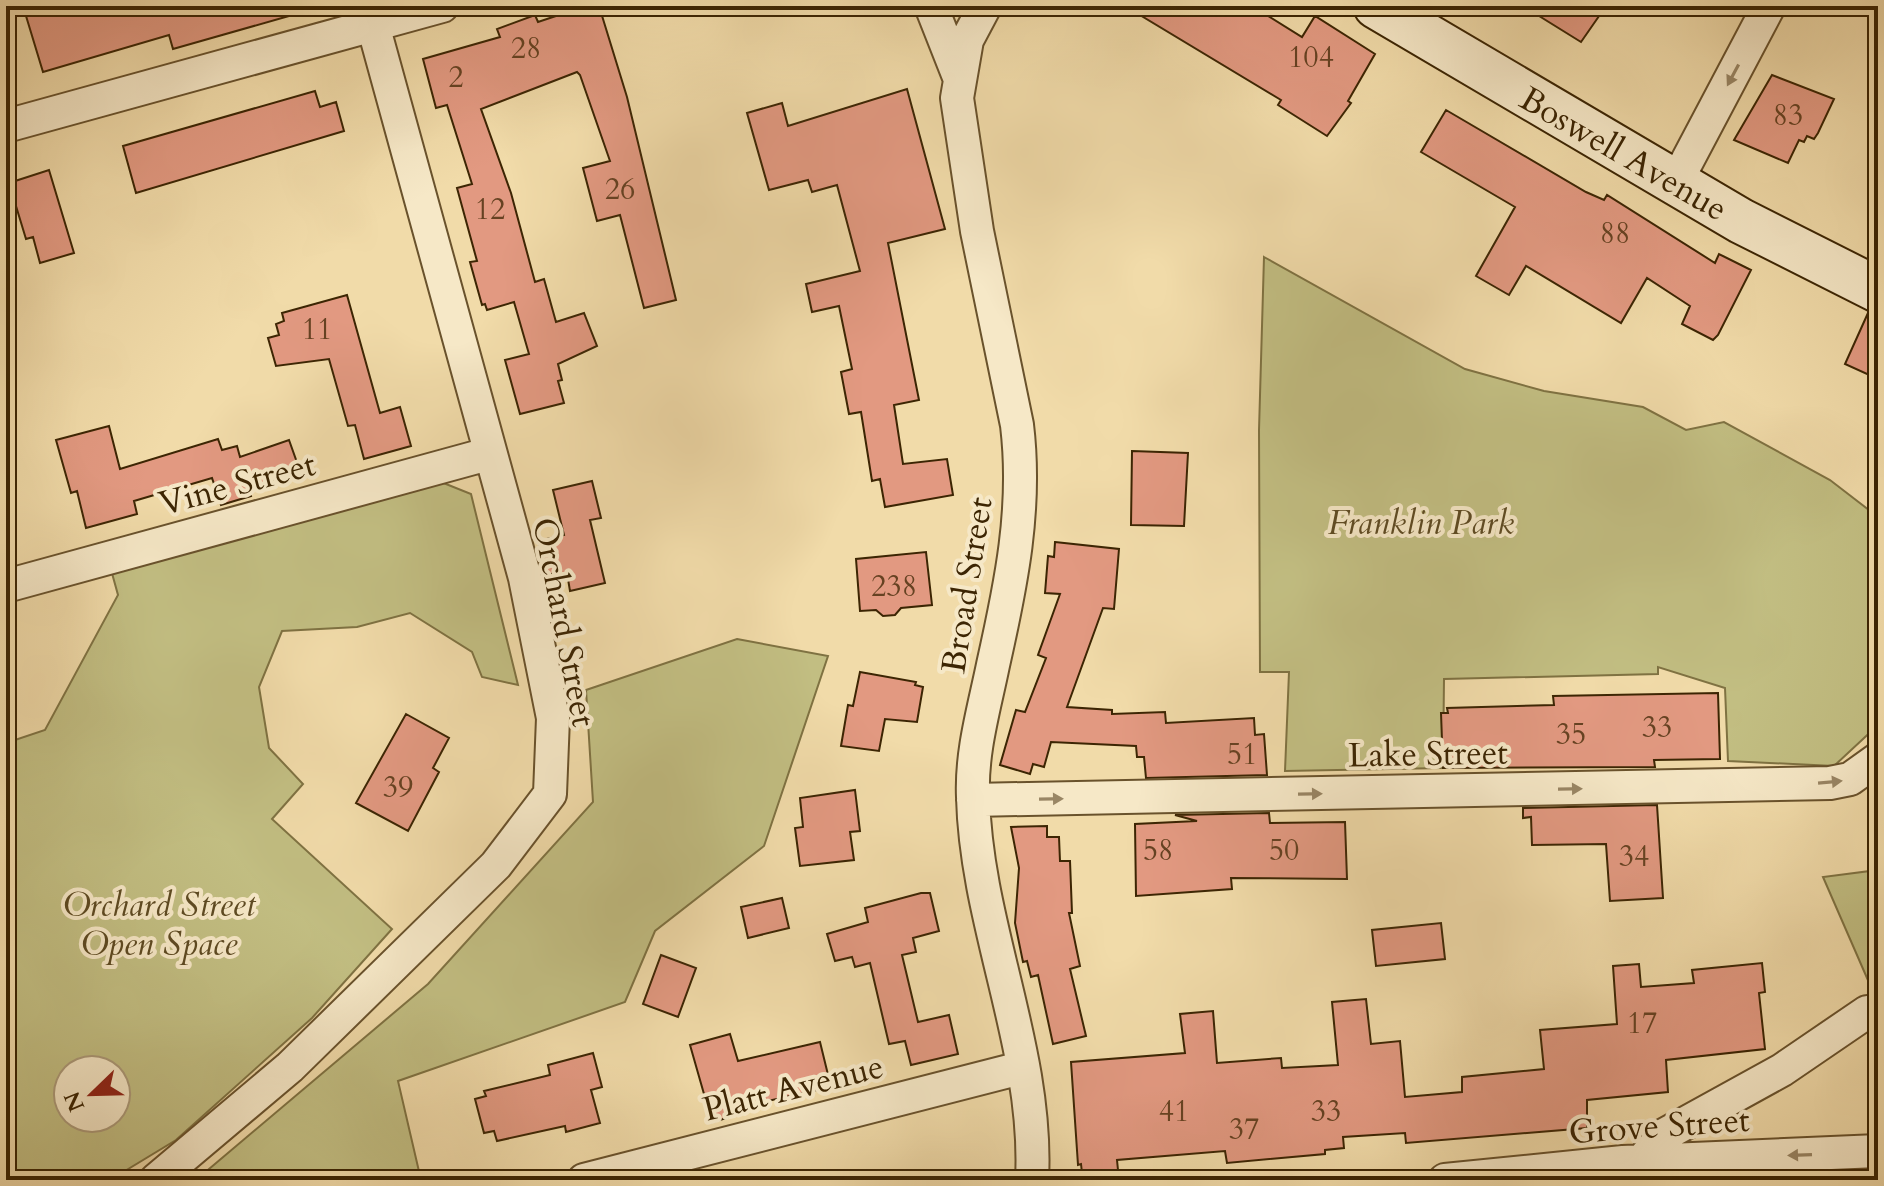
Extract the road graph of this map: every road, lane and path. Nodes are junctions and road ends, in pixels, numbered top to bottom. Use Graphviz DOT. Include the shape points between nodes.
graph roads {
  1 [pos="442,6"];
  2 [pos="931,6"];
  3 [pos="985,6"];
  4 [pos="1376,6"];
  5 [pos="1769,6"];
  6 [pos="373,25"];
  7 [pos="959,77"];
  8 [pos="6,126"];
  9 [pos="1675,184"];
  10 [pos="1878,290"];
  11 [pos="488,454"];
  12 [pos="6,586"];
  13 [pos="1878,759"];
  14 [pos="973,800"];
  15 [pos="1867,1012"];
  16 [pos="1021,1068"];
  17 [pos="1878,1151"];
  18 [pos="1641,1162"];
  19 [pos="156,1180"];
  20 [pos="584,1180"];
  21 [pos="1032,1180"];
  22 [pos="1445,1180"];
  1 -- 6 [label="street"];
  2 -- 7 [label="street"];
  3 -- 7 [label="street, Broad Street" via="967,40"];
  4 -- 9 [label="street, Boswell Avenue"];
  5 -- 9 [label="street, one-way"];
  6 -- 8 [label="street"];
  6 -- 11 [label="street, Orchard Street"];
  7 -- 14 [label="street, Broad Street" via="963,150 1021,466 1014,564 978,737"];
  9 -- 10 [label="street, Boswell Avenue"];
  11 -- 12 [label="street, Vine Street"];
  11 -- 19 [label="street, Orchard Street" via="525,578 553,718 550,794 496,865 290,1067"];
  14 -- 13 [label="street, Lake Street, one-way" via="1830,783 1850,779"];
  14 -- 16 [label="street, Broad Street"];
  15 -- 18 [label="street" via="1782,1070 1664,1135"];
  16 -- 20 [label="street, Platt Avenue"];
  16 -- 21 [label="street, Broad Street" via="1031,1121"];
  17 -- 18 [label="street, Grove Street, one-way"];
  18 -- 22 [label="street, Grove Street"];
}
